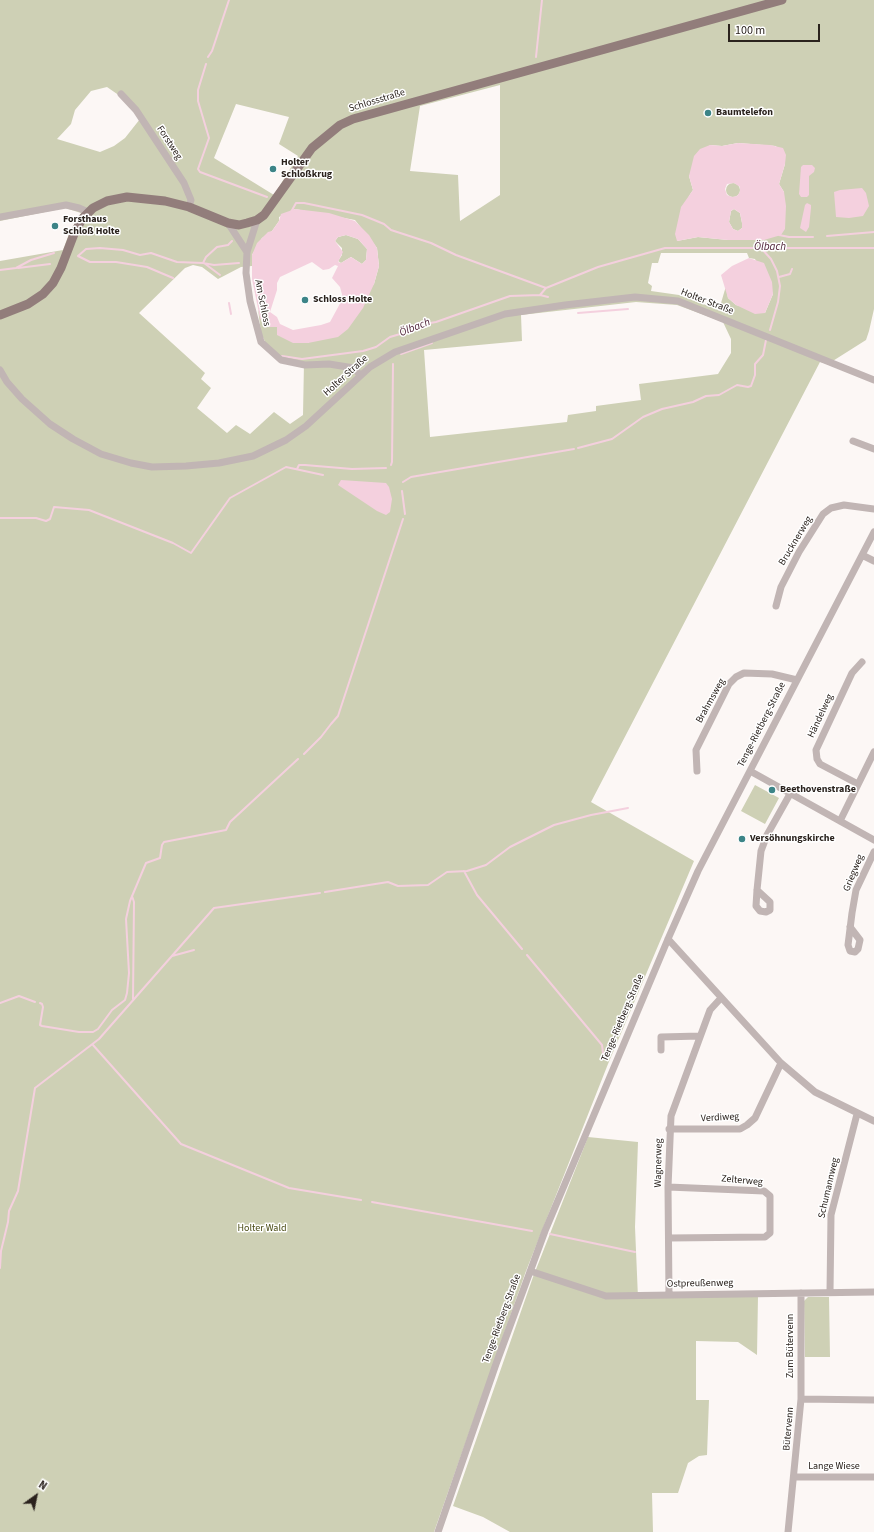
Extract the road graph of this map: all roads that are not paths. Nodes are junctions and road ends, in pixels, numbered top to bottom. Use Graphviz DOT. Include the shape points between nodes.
graph roads {
  1 [pos="782,0"];
  2 [pos="121,94"];
  3 [pos="189,208"];
  4 [pos="88,212"];
  5 [pos="0,217"];
  6 [pos="258,220"];
  7 [pos="228,223"];
  8 [pos="247,252"];
  9 [pos="0,315"];
  10 [pos="0,370"];
  11 [pos="360,375"];
  12 [pos="874,380"];
  13 [pos="853,441"];
  14 [pos="874,449"];
  15 [pos="874,509"];
  16 [pos="874,532"];
  17 [pos="862,555"];
  18 [pos="874,561"];
  19 [pos="776,606"];
  20 [pos="862,662"];
  21 [pos="797,680"];
  22 [pos="874,752"];
  23 [pos="697,771"];
  24 [pos="750,771"];
  25 [pos="858,784"];
  26 [pos="790,794"];
  27 [pos="840,821"];
  28 [pos="874,840"];
  29 [pos="874,852"];
  30 [pos="757,890"];
  31 [pos="850,927"];
  32 [pos="668,939"];
  33 [pos="721,998"];
  34 [pos="700,1036"];
  35 [pos="661,1050"];
  36 [pos="781,1063"];
  37 [pos="857,1114"];
  38 [pos="874,1121"];
  39 [pos="669,1129"];
  40 [pos="668,1187"];
  41 [pos="669,1238"];
  42 [pos="530,1272"];
  43 [pos="801,1292"];
  44 [pos="830,1292"];
  45 [pos="874,1292"];
  46 [pos="669,1295"];
  47 [pos="801,1399"];
  48 [pos="874,1400"];
  49 [pos="794,1477"];
  50 [pos="874,1477"];
  51 [pos="438,1532"];
  52 [pos="788,1532"];
  1 -- 6 [label="main road, Schlossstraße" via="354,119 340,126 312,148 274,203"];
  2 -- 3 [label="street, Forstweg" via="136,110 184,183 191,200"];
  3 -- 4 [label="main road" via="165,201 127,197 107,201"];
  3 -- 7 [label="main road"];
  4 -- 5 [label="street" via="66,205"];
  4 -- 9 [label="main road" via="74,234 53,282 28,304"];
  6 -- 7 [label="main road" via="238,225"];
  6 -- 8 [label="street, Am Schloss"];
  7 -- 8 [label="street"];
  8 -- 11 [label="street, Am Schloss" via="246,273 250,301 261,342 282,360 305,365 329,364 354,368"];
  10 -- 11 [label="street, Holter Straße" via="22,399 50,424 73,439 101,454 152,467 212,464 253,456 286,440 306,426"];
  11 -- 12 [label="street, Holter Straße" via="404,348 506,314 635,297 678,301"];
  13 -- 14 [label="street"];
  15 -- 19 [label="street, Brucknerweg" via="844,505 831,508 823,514 781,587"];
  16 -- 17 [label="street, Tenge-Rietberg-Straße"];
  17 -- 18 [label="street"];
  17 -- 21 [label="street, Tenge-Rietberg-Straße"];
  20 -- 25 [label="street, Händelweg" via="852,673 816,750 820,764"];
  21 -- 23 [label="street, Brahmsweg" via="772,674 744,673 736,677 729,684 696,750"];
  21 -- 24 [label="street, Tenge-Rietberg-Straße"];
  22 -- 25 [label="street"];
  24 -- 26 [label="street"];
  24 -- 32 [label="street, Tenge-Rietberg-Straße" via="698,871"];
  25 -- 27 [label="street"];
  26 -- 27 [label="street"];
  26 -- 30 [label="street" via="763,846"];
  27 -- 28 [label="street"];
  29 -- 31 [label="street, Griegweg" via="856,890"];
  32 -- 33 [label="street"];
  32 -- 42 [label="street, Tenge-Rietberg-Straße" via="566,1179"];
  33 -- 34 [label="street, Wagnerweg" via="710,1010"];
  33 -- 36 [label="street"];
  34 -- 35 [label="street" via="661,1037"];
  34 -- 39 [label="street, Wagnerweg" via="671,1116"];
  36 -- 37 [label="street" via="815,1092"];
  36 -- 39 [label="street, Verdiweg" via="755,1118 747,1125 740,1129"];
  37 -- 38 [label="street"];
  37 -- 44 [label="street, Schumannweg" via="831,1215"];
  39 -- 40 [label="street, Wagnerweg"];
  40 -- 41 [label="street, Wagnerweg"];
  40 -- 41 [label="street, Zelterweg" via="764,1191 770,1196 770,1233 765,1237"];
  41 -- 46 [label="street, Wagnerweg"];
  42 -- 46 [label="street, Ostpreußenweg" via="606,1296"];
  42 -- 51 [label="street, Tenge-Rietberg-Straße"];
  43 -- 44 [label="street, Ostpreußenweg"];
  43 -- 46 [label="street, Ostpreußenweg"];
  43 -- 47 [label="street, Zum Bütervenn"];
  44 -- 45 [label="street, Ostpreußenweg"];
  47 -- 48 [label="street, Bütervenn"];
  47 -- 49 [label="street, Bütervenn"];
  49 -- 50 [label="street, Lange Wiese"];
  49 -- 52 [label="street, Bütervenn"];
}
